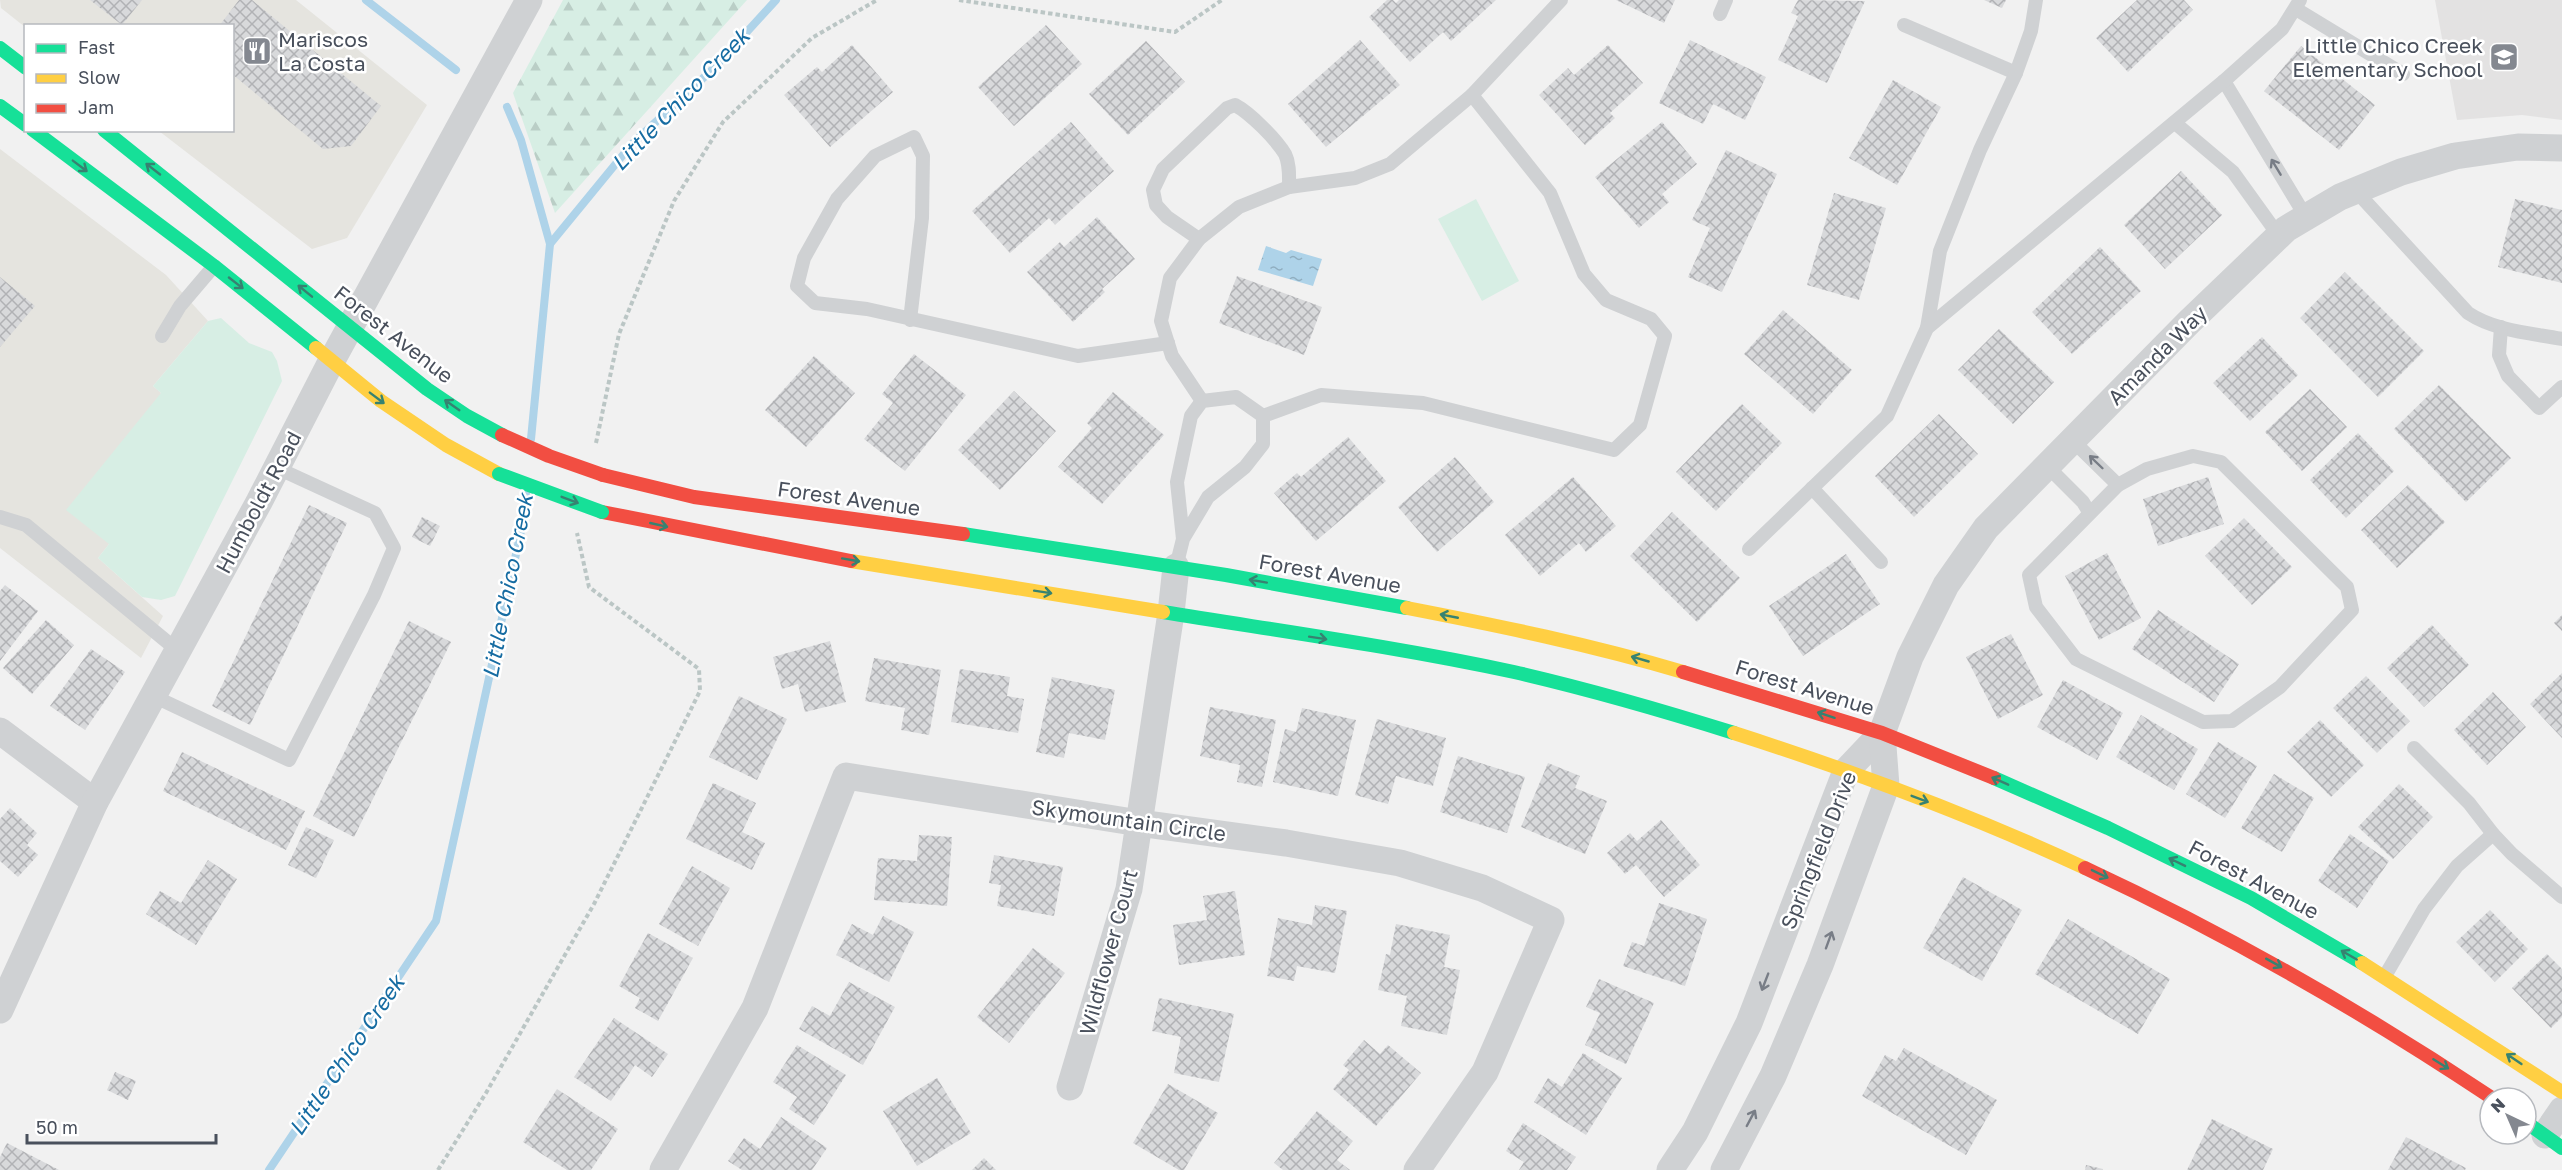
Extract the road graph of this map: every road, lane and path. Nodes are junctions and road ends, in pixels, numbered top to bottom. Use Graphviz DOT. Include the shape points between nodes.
graph roads {
  1 [pos="529,0"];
  2 [pos="877,0"];
  3 [pos="959,0"];
  4 [pos="1222,0"];
  5 [pos="1561,0"];
  6 [pos="1726,0"];
  7 [pos="2036,0"];
  8 [pos="2298,4"];
  9 [pos="1720,14"];
  10 [pos="1904,25"];
  11 [pos="0,48"];
  12 [pos="24,67"];
  13 [pos="2016,73"];
  14 [pos="2403,74"];
  15 [pos="2224,81"];
  16 [pos="1472,95"];
  17 [pos="0,106"];
  18 [pos="2175,123"];
  19 [pos="24,124"];
  20 [pos="36,132"];
  21 [pos="106,132"];
  22 [pos="2562,148"];
  23 [pos="1290,187"];
  24 [pos="2355,190"];
  25 [pos="2306,217"];
  26 [pos="2279,236"];
  27 [pos="1199,238"];
  28 [pos="214,266"];
  29 [pos="910,320"];
  30 [pos="2501,327"];
  31 [pos="350,328"];
  32 [pos="1928,328"];
  33 [pos="162,336"];
  34 [pos="2562,339"];
  35 [pos="1168,343"];
  36 [pos="331,362"];
  37 [pos="2562,387"];
  38 [pos="1202,401"];
  39 [pos="1263,416"];
  40 [pos="2072,440"];
  41 [pos="595,446"];
  42 [pos="2047,466"];
  43 [pos="277,468"];
  44 [pos="2118,485"];
  45 [pos="1812,488"];
  46 [pos="2089,512"];
  47 [pos="0,517"];
  48 [pos="579,525"];
  49 [pos="1183,539"];
  50 [pos="1749,549"];
  51 [pos="1881,562"];
  52 [pos="1176,567"];
  53 [pos="1171,614"];
  54 [pos="177,650"];
  55 [pos="153,696"];
  56 [pos="0,731"];
  57 [pos="1882,733"];
  58 [pos="2414,748"];
  59 [pos="1846,771"];
  60 [pos="1886,786"];
  61 [pos="95,802"];
  62 [pos="1139,823"];
  63 [pos="2493,834"];
  64 [pos="2562,897"];
  65 [pos="2385,976"];
  66 [pos="0,1010"];
  67 [pos="1070,1087"];
  68 [pos="2478,1089"];
  69 [pos="2562,1092"];
  70 [pos="2562,1110"];
  71 [pos="2544,1135"];
  72 [pos="438,1170"];
  73 [pos="663,1170"];
  74 [pos="1418,1170"];
  75 [pos="1670,1170"];
  76 [pos="1724,1170"];
  1 -- 31 [label="street, Humboldt Road"];
  2 -- 41 [label="path" via="812,38 723,122 674,201 619,334"];
  3 -- 4 [label="path" via="1175,32"];
  5 -- 16 [label="lane"];
  6 -- 9 [label="lane"];
  7 -- 13 [label="lane" via="2031,30"];
  8 -- 14 [label="lane"];
  8 -- 15 [label="lane" via="2282,29"];
  10 -- 13 [label="lane"];
  11 -- 12 [label="street"];
  13 -- 32 [label="lane" via="1940,251"];
  15 -- 18 [label="lane"];
  25 -- 15 [label="lane, one-way"];
  16 -- 23 [label="lane" via="1390,164 1355,178"];
  16 -- 39 [label="lane" via="1550,193 1584,274 1606,300 1651,319 1665,336 1640,425 1614,450 1423,403 1321,395"];
  17 -- 19 [label="street"];
  18 -- 26 [label="lane" via="2233,172"];
  18 -- 32 [label="lane"];
  20 -- 28 [label="street, one-way"];
  31 -- 21 [label="street, Forest Avenue, one-way"];
  22 -- 24 [label="street, Amanda Way" via="2518,147 2455,156"];
  23 -- 27 [label="lane" via="1239,207"];
  23 -- 27 [label="lane" via="1286,155 1245,110 1235,105 1227,108 1162,169 1153,190 1156,205 1167,217"];
  24 -- 25 [label="street, Amanda Way"];
  24 -- 30 [label="lane" via="2468,313"];
  25 -- 26 [label="street, Amanda Way"];
  26 -- 40 [label="street, Amanda Way"];
  27 -- 35 [label="lane" via="1170,278 1161,321"];
  28 -- 33 [label="lane" via="180,306"];
  28 -- 36 [label="street, one-way"];
  29 -- 29 [label="lane" via="867,309 815,303 797,286 804,258 837,199 875,156 914,137 923,156 922,218"];
  29 -- 35 [label="lane" via="1078,356"];
  30 -- 34 [label="lane"];
  30 -- 37 [label="lane" via="2499,355 2508,376 2539,408"];
  31 -- 36 [label="street, Humboldt Road"];
  52 -- 31 [label="street, Forest Avenue, one-way, bridge" via="694,497 603,475 549,456 467,416"];
  32 -- 45 [label="lane" via="1887,416"];
  35 -- 38 [label="lane" via="1172,356"];
  36 -- 43 [label="street, Humboldt Road"];
  36 -- 53 [label="street, one-way, bridge" via="446,445 499,474 602,512 711,537"];
  38 -- 39 [label="lane" via="1236,397"];
  38 -- 49 [label="lane" via="1191,416 1177,482"];
  39 -- 49 [label="lane" via="1263,444 1245,467 1208,497"];
  40 -- 42 [label="street, Amanda Way"];
  44 -- 40 [label="lane, one-way"];
  42 -- 46 [label="lane"];
  42 -- 57 [label="street, Amanda Way" via="1986,528 1946,585 1911,657"];
  43 -- 54 [label="street, Humboldt Road"];
  43 -- 55 [label="lane" via="375,513 394,548 289,760"];
  44 -- 46 [label="lane"];
  44 -- 46 [label="lane" via="2147,469 2193,456 2222,462 2348,586 2352,610 2280,687 2232,721 2203,722 2076,659 2036,607 2029,575"];
  45 -- 50 [label="lane"];
  45 -- 51 [label="lane"];
  47 -- 54 [label="lane" via="26,525"];
  48 -- 72 [label="path" via="577,536 589,587 699,669 700,690 594,904"];
  49 -- 52 [label="lane"];
  52 -- 53 [label="street, Wildflower Court"];
  57 -- 52 [label="street, Forest Avenue, one-way" via="1614,651 1501,626"];
  53 -- 59 [label="street, one-way" via="1513,672 1703,723"];
  53 -- 62 [label="street, Wildflower Court"];
  54 -- 55 [label="street, Humboldt Road"];
  55 -- 61 [label="street, Humboldt Road"];
  56 -- 61 [label="street"];
  57 -- 59 [label="street, Springfield Drive"];
  57 -- 60 [label="street, Springfield Drive"];
  65 -- 57 [label="street, Forest Avenue, one-way" via="2251,898 2128,838"];
  58 -- 63 [label="lane" via="2469,803"];
  59 -- 60 [label="street"];
  59 -- 75 [label="street, Springfield Drive, one-way" via="1749,1023 1695,1132"];
  60 -- 68 [label="street, one-way" via="2075,862 2231,939 2344,1002"];
  76 -- 60 [label="street, Springfield Drive, one-way" via="1773,1076 1820,965"];
  61 -- 66 [label="street, Humboldt Road"];
  62 -- 67 [label="street, Wildflower Court" via="1129,889"];
  62 -- 73 [label="street, Skymountain Circle" via="846,776 755,1008"];
  62 -- 74 [label="street, Skymountain Circle" via="1400,863 1482,888 1551,920 1485,1072"];
  63 -- 64 [label="lane"];
  63 -- 65 [label="lane" via="2457,867 2424,909"];
  69 -- 65 [label="street, Forest Avenue, one-way"];
  70 -- 71 [label="street"];
}
